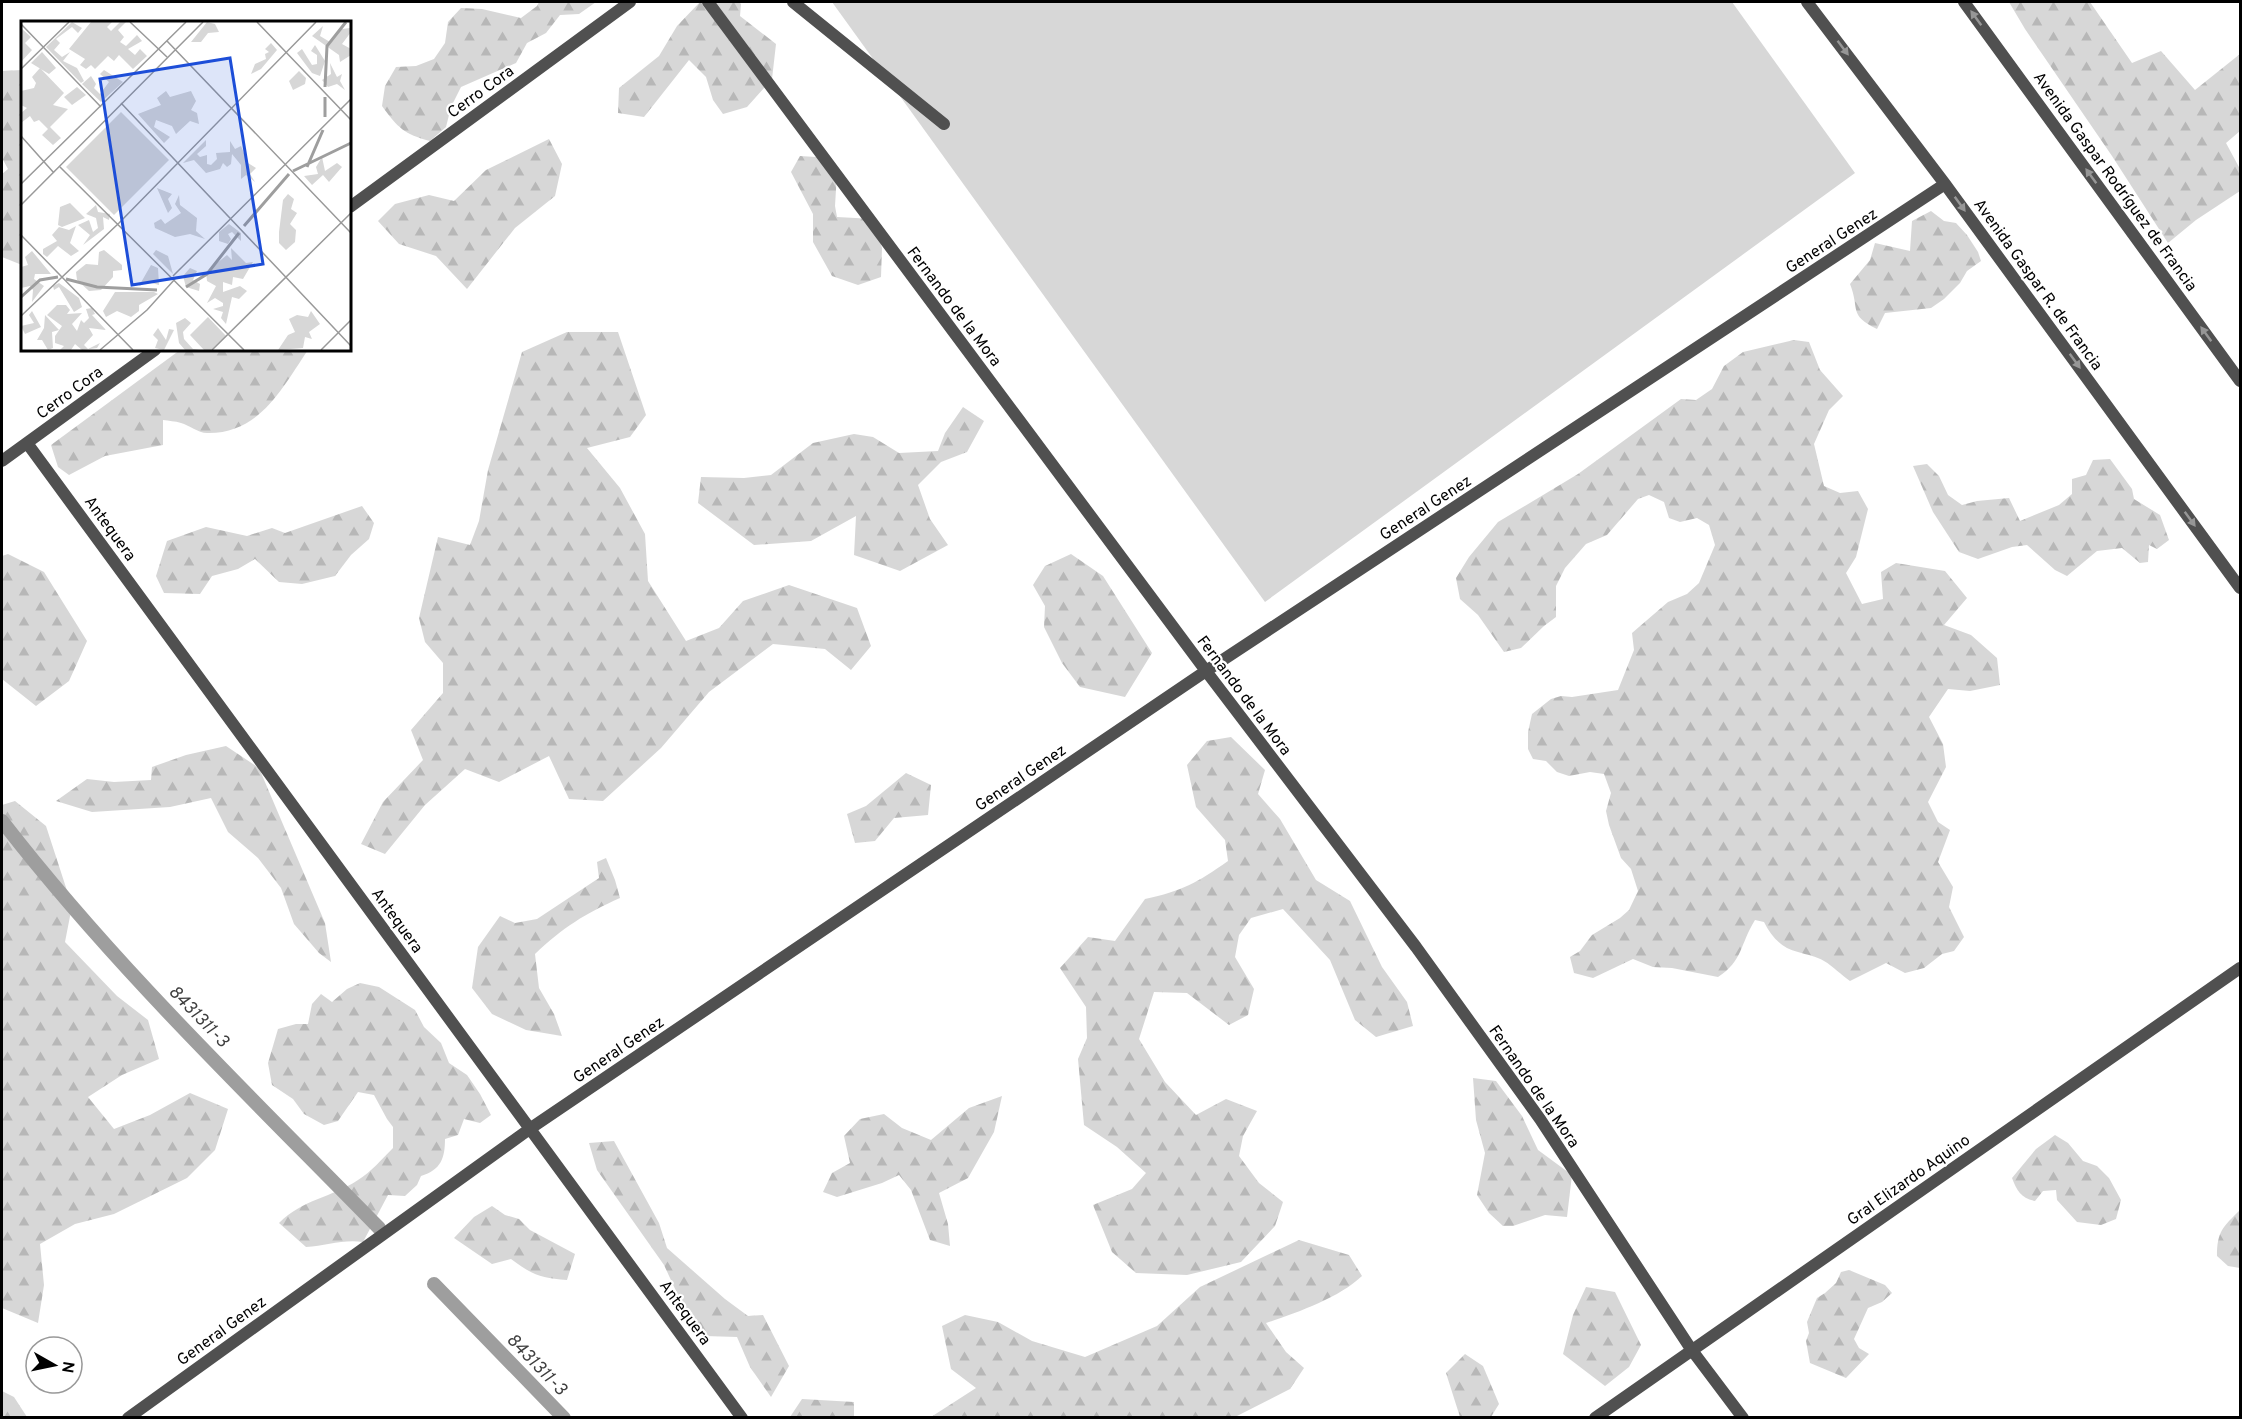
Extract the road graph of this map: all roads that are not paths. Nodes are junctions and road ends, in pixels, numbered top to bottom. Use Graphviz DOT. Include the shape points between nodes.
graph roads {
  1 [pos="630,2"];
  2 [pos="708,2"];
  3 [pos="793,2"];
  4 [pos="1807,2"];
  5 [pos="1964,2"];
  6 [pos="944,124"];
  7 [pos="1945,184"];
  8 [pos="351,206"];
  9 [pos="153,351"];
  10 [pos="2241,381"];
  11 [pos="27,443"];
  12 [pos="2,460"];
  13 [pos="2241,588"];
  14 [pos="1206,671"];
  15 [pos="2241,968"];
  16 [pos="531,1128"];
  17 [pos="1691,1349"];
  18 [pos="128,1418"];
  19 [pos="742,1418"];
  20 [pos="1595,1418"];
  21 [pos="1743,1418"];
  1 -- 8 [label="street, Cerro Cora"];
  2 -- 14 [label="street, Fernando de la Mora"];
  3 -- 6 [label="street"];
  4 -- 7 [label="street, Avenida Gaspar R. de Francia, one-way"];
  10 -- 5 [label="street, Avenida Gaspar Rodríguez de Francia, one-way"];
  7 -- 13 [label="street, Avenida Gaspar R. de Francia, one-way"];
  7 -- 14 [label="street, General Genez"];
  9 -- 11 [label="street, Cerro Cora"];
  11 -- 12 [label="street, Cerro Cora"];
  11 -- 16 [label="street, Antequera"];
  14 -- 16 [label="street, General Genez"];
  14 -- 17 [label="street, Fernando de la Mora" via="1416,947 1540,1119"];
  15 -- 17 [label="street, Gral Elizardo Aquino"];
  16 -- 18 [label="street, General Genez"];
  16 -- 19 [label="street, Antequera"];
  17 -- 20 [label="street, Gral Elizardo Aquino"];
  17 -- 21 [label="street, Fernando de la Mora"];
}
